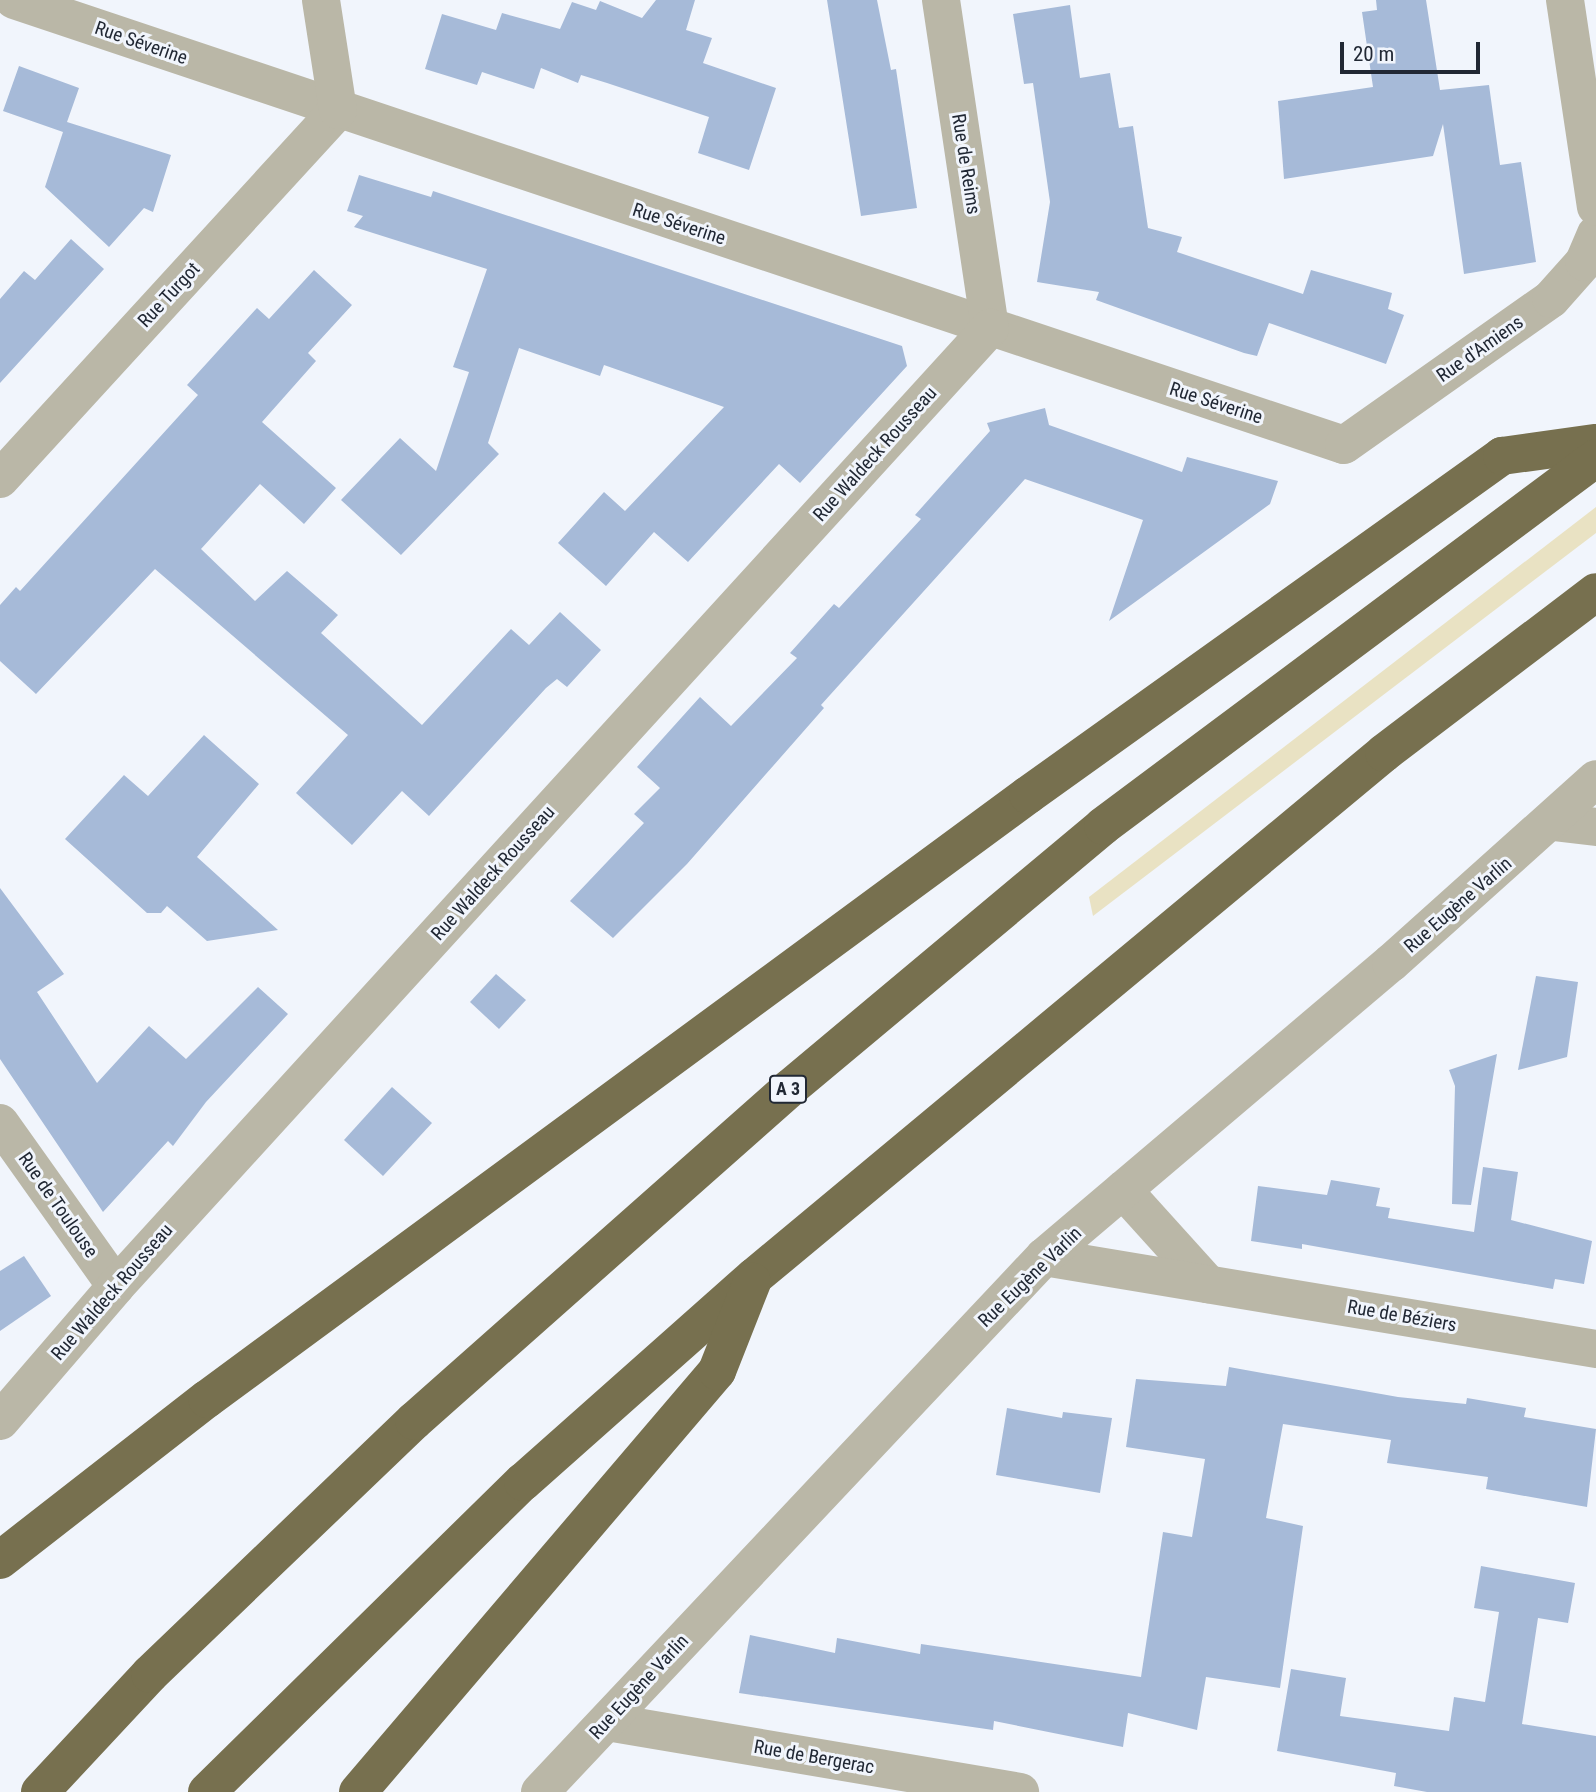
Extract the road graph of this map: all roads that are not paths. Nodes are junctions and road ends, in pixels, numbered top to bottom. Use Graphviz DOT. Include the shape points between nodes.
graph roads {
  1 [pos="14,0"];
  2 [pos="321,0"];
  3 [pos="942,0"];
  4 [pos="1565,0"];
  5 [pos="338,110"];
  6 [pos="1596,207"];
  7 [pos="1596,234"];
  8 [pos="990,328"];
  9 [pos="1596,443"];
  10 [pos="1344,445"];
  11 [pos="1596,458"];
  12 [pos="0,479"];
  13 [pos="1596,592"];
  14 [pos="1596,779"];
  15 [pos="1553,822"];
  16 [pos="1596,827"];
  17 [pos="0,1124"];
  18 [pos="1123,1190"];
  19 [pos="1044,1257"];
  20 [pos="754,1277"];
  21 [pos="1208,1284"];
  22 [pos="116,1286"];
  23 [pos="1596,1349"];
  24 [pos="0,1421"];
  25 [pos="0,1560"];
  26 [pos="607,1721"];
  27 [pos="40,1792"];
  28 [pos="207,1792"];
  29 [pos="358,1792"];
  30 [pos="540,1792"];
  31 [pos="1020,1792"];
  1 -- 5 [label="street, Rue Séverine"];
  2 -- 5 [label="street"];
  3 -- 8 [label="street, Rue de Reims"];
  4 -- 6 [label="street"];
  5 -- 8 [label="street, Rue Séverine"];
  5 -- 12 [label="street, Rue Turgot"];
  7 -- 10 [label="street, Rue d'Amiens" via="1584,262 1551,299"];
  8 -- 10 [label="street, Rue Séverine"];
  8 -- 22 [label="street, Rue Waldeck Rousseau"];
  9 -- 25 [label="highway" via="1502,456 1005,811 207,1399"];
  11 -- 27 [label="highway, A 3" via="1103,827 790,1088 414,1421 150,1674"];
  13 -- 20 [label="highway" via="1373,761"];
  14 -- 15 [label="street, Rue Eugène Varlin"];
  15 -- 16 [label="street"];
  15 -- 18 [label="street, Rue Eugène Varlin"];
  17 -- 22 [label="street, Rue de Toulouse"];
  18 -- 19 [label="street, Rue Eugène Varlin"];
  18 -- 21 [label="street"];
  19 -- 21 [label="street, Rue de Béziers"];
  19 -- 26 [label="street, Rue Eugène Varlin"];
  20 -- 28 [label="highway" via="523,1482"];
  20 -- 29 [label="highway" via="718,1371"];
  21 -- 23 [label="street, Rue de Béziers"];
  22 -- 24 [label="street, Rue Waldeck Rousseau"];
  26 -- 30 [label="street, Rue Eugène Varlin"];
  26 -- 31 [label="street, Rue de Bergerac"];
}
